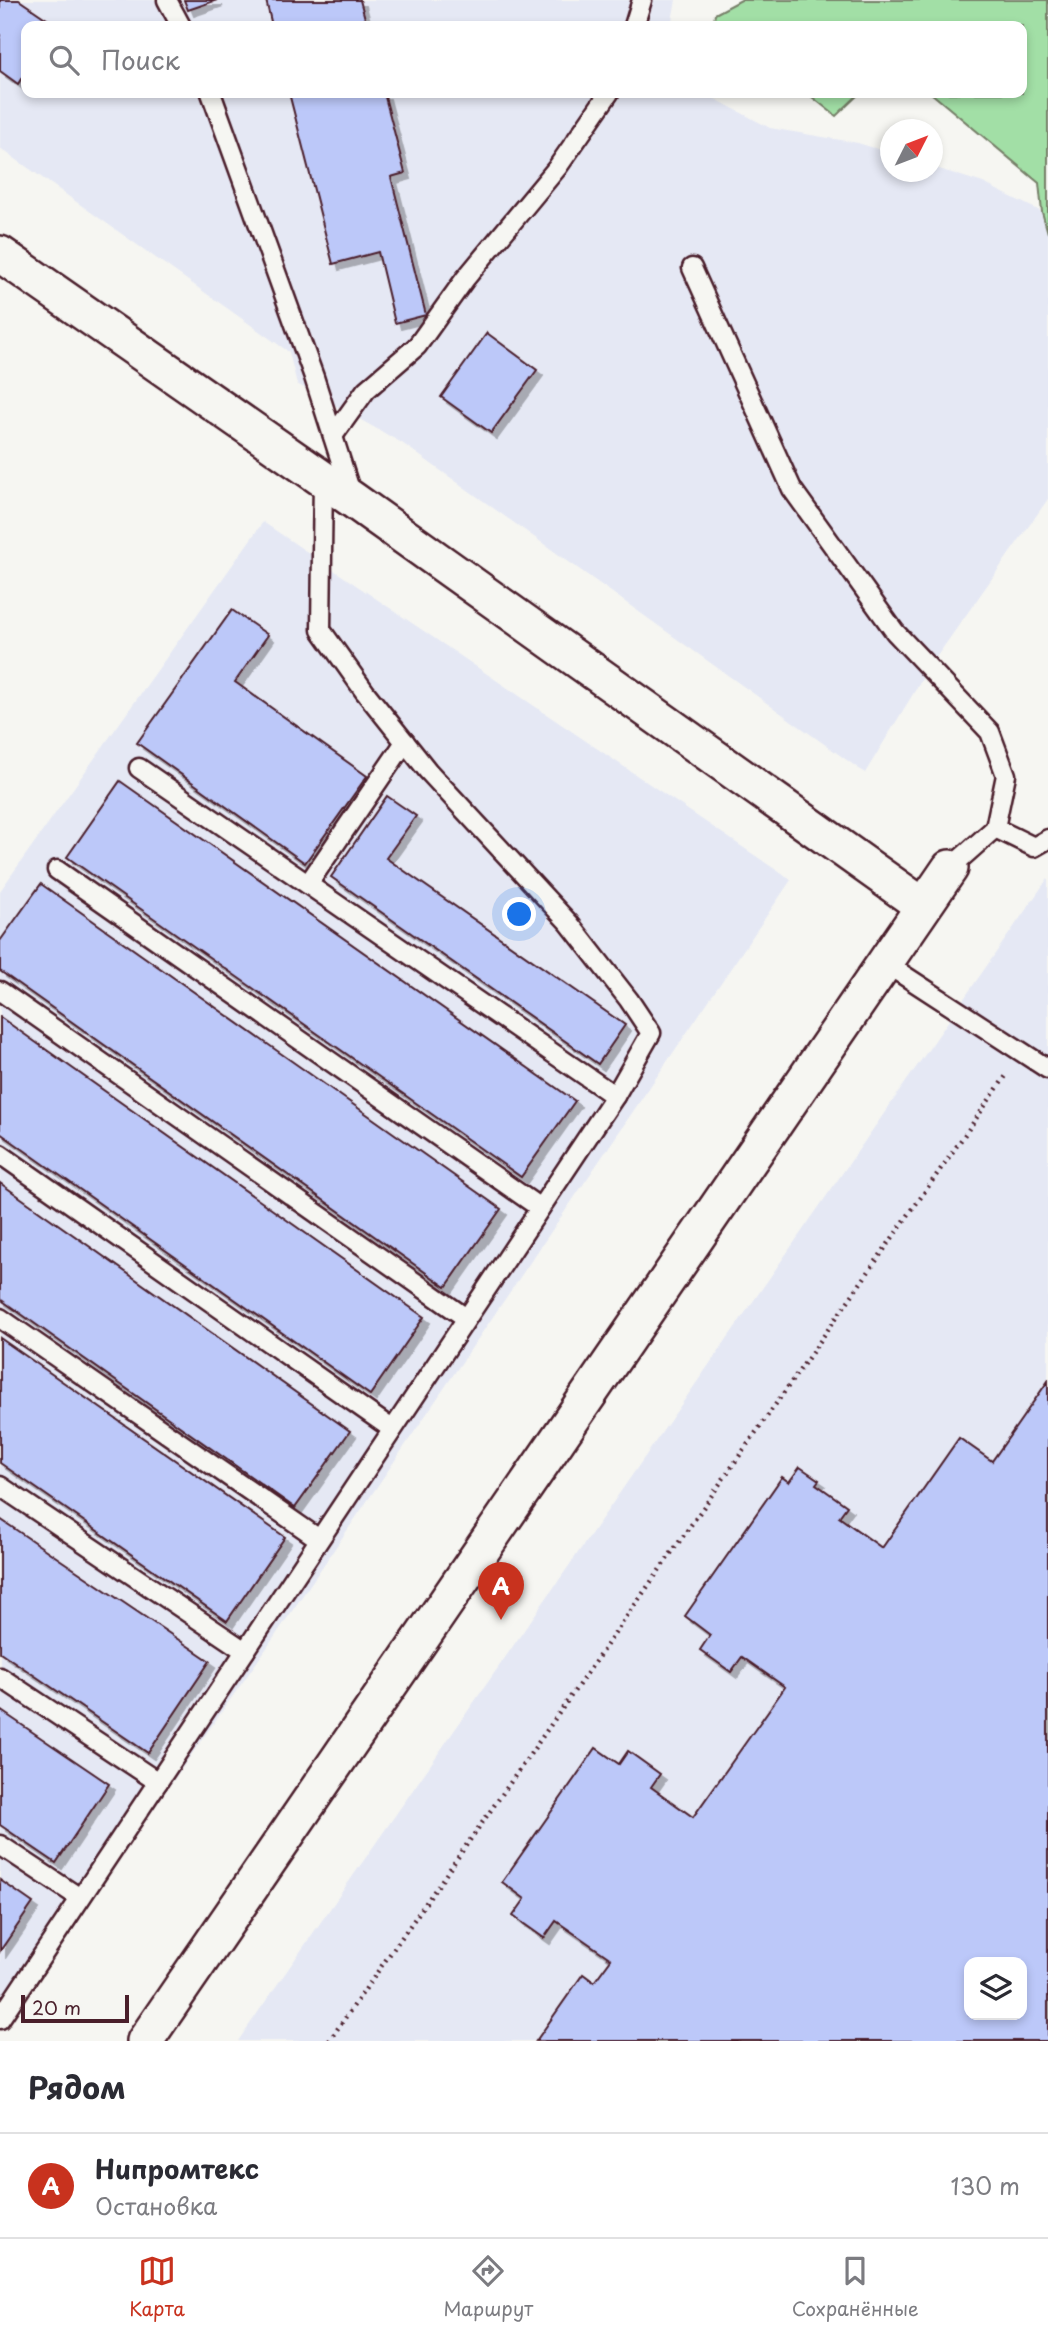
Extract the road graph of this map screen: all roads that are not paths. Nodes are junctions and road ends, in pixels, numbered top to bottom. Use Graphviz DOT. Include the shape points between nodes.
graph roads {
  1 [pos="167,0"];
  2 [pos="642,0"];
  3 [pos="178,21"];
  4 [pos="636,21"];
  5 [pos="213,98"];
  6 [pos="606,98"];
  7 [pos="4,266"];
  8 [pos="692,268"];
  9 [pos="334,436"];
  10 [pos="323,478"];
  11 [pos="353,500"];
  12 [pos="405,742"];
  13 [pos="139,768"];
  14 [pos="995,828"];
  15 [pos="1048,839"];
  16 [pos="950,868"];
  17 [pos="57,870"];
  18 [pos="308,884"];
  19 [pos="923,906"];
  20 [pos="885,963"];
  21 [pos="0,991"];
  22 [pos="1048,1069"];
  23 [pos="615,1096"];
  24 [pos="0,1154"];
  25 [pos="540,1208"];
  26 [pos="0,1318"];
  27 [pos="466,1318"];
  28 [pos="392,1429"];
  29 [pos="0,1486"];
  30 [pos="319,1539"];
  31 [pos="245,1651"];
  32 [pos="0,1676"];
  33 [pos="158,1782"];
  34 [pos="0,1844"];
  35 [pos="80,1898"];
  36 [pos="0,2019"];
  37 [pos="145,2041"];
  1 -- 3 [label="lane"];
  2 -- 4 [label="lane"];
  5 -- 9 [label="lane"];
  6 -- 9 [label="lane" via="557,168 465,279 417,346 366,390"];
  7 -- 10 [label="street"];
  8 -- 14 [label="lane" via="792,489 895,632 990,732 1006,775"];
  9 -- 11 [label="lane"];
  10 -- 11 [label="street"];
  10 -- 12 [label="lane" via="321,630"];
  11 -- 19 [label="street"];
  12 -- 18 [label="lane"];
  12 -- 23 [label="lane" via="569,923 652,1033"];
  13 -- 18 [label="lane"];
  14 -- 15 [label="lane" via="1034,847"];
  14 -- 16 [label="lane"];
  16 -- 19 [label="street"];
  17 -- 25 [label="lane"];
  18 -- 23 [label="lane"];
  19 -- 20 [label="street"];
  20 -- 22 [label="lane"];
  20 -- 37 [label="street"];
  21 -- 27 [label="lane"];
  23 -- 25 [label="lane"];
  24 -- 28 [label="lane"];
  25 -- 27 [label="lane"];
  26 -- 30 [label="lane"];
  27 -- 28 [label="lane"];
  28 -- 30 [label="lane"];
  29 -- 31 [label="lane"];
  30 -- 31 [label="lane"];
  31 -- 33 [label="lane"];
  32 -- 33 [label="lane"];
  33 -- 35 [label="lane"];
  34 -- 35 [label="lane"];
  35 -- 36 [label="lane"];
}
